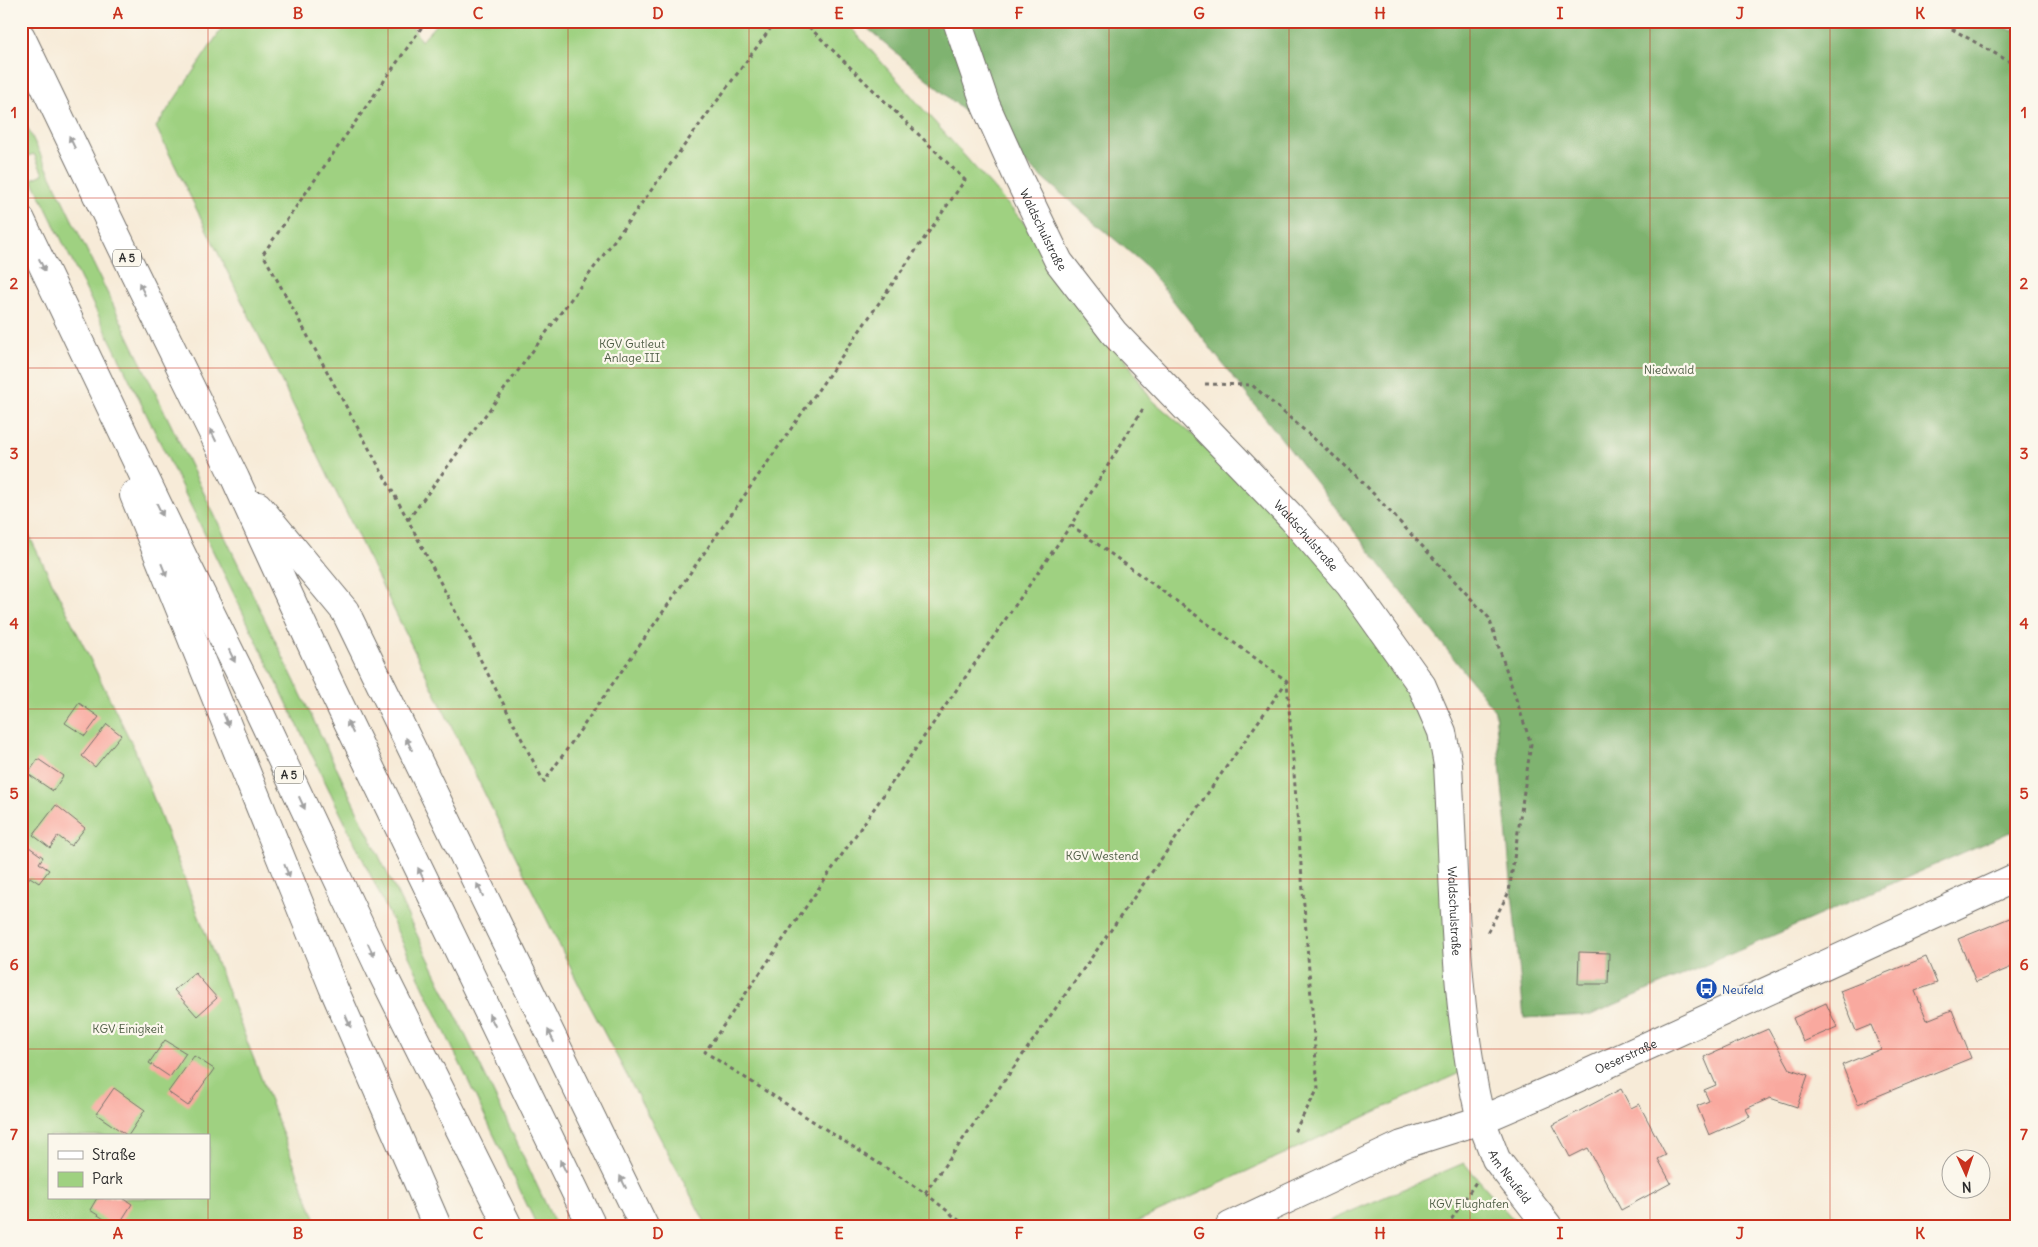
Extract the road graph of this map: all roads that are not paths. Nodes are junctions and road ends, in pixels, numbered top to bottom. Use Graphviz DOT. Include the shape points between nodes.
graph roads {
  1 [pos="957,21"];
  2 [pos="21,37"];
  3 [pos="21,220"];
  4 [pos="70,324"];
  5 [pos="235,478"];
  6 [pos="2017,877"];
  7 [pos="1481,1120"];
  8 [pos="437,1226"];
  9 [pos="508,1226"];
  10 [pos="592,1226"];
  11 [pos="644,1226"];
  12 [pos="1230,1226"];
  13 [pos="1548,1226"];
  1 -- 7 [label="main road, Waldschulstraße" via="986,106 1059,262 1114,333 1292,518 1350,585 1422,686 1442,732 1448,766 1460,984 1470,1073"];
  5 -- 2 [label="main road, A 5, one-way"];
  3 -- 4 [label="main road, A 5, one-way"];
  4 -- 8 [label="main road, A 5, one-way" via="133,492 330,978"];
  4 -- 9 [label="main road, A 5, one-way" via="258,707 380,969"];
  10 -- 5 [label="main road, A 5, one-way" via="336,698"];
  11 -- 5 [label="main road, A 5, one-way" via="345,612"];
  6 -- 7 [label="main road, Oeserstraße"];
  7 -- 12 [label="main road, Oeserstraße" via="1402,1145"];
  7 -- 13 [label="main road, Am Neufeld" via="1496,1159"];
}
